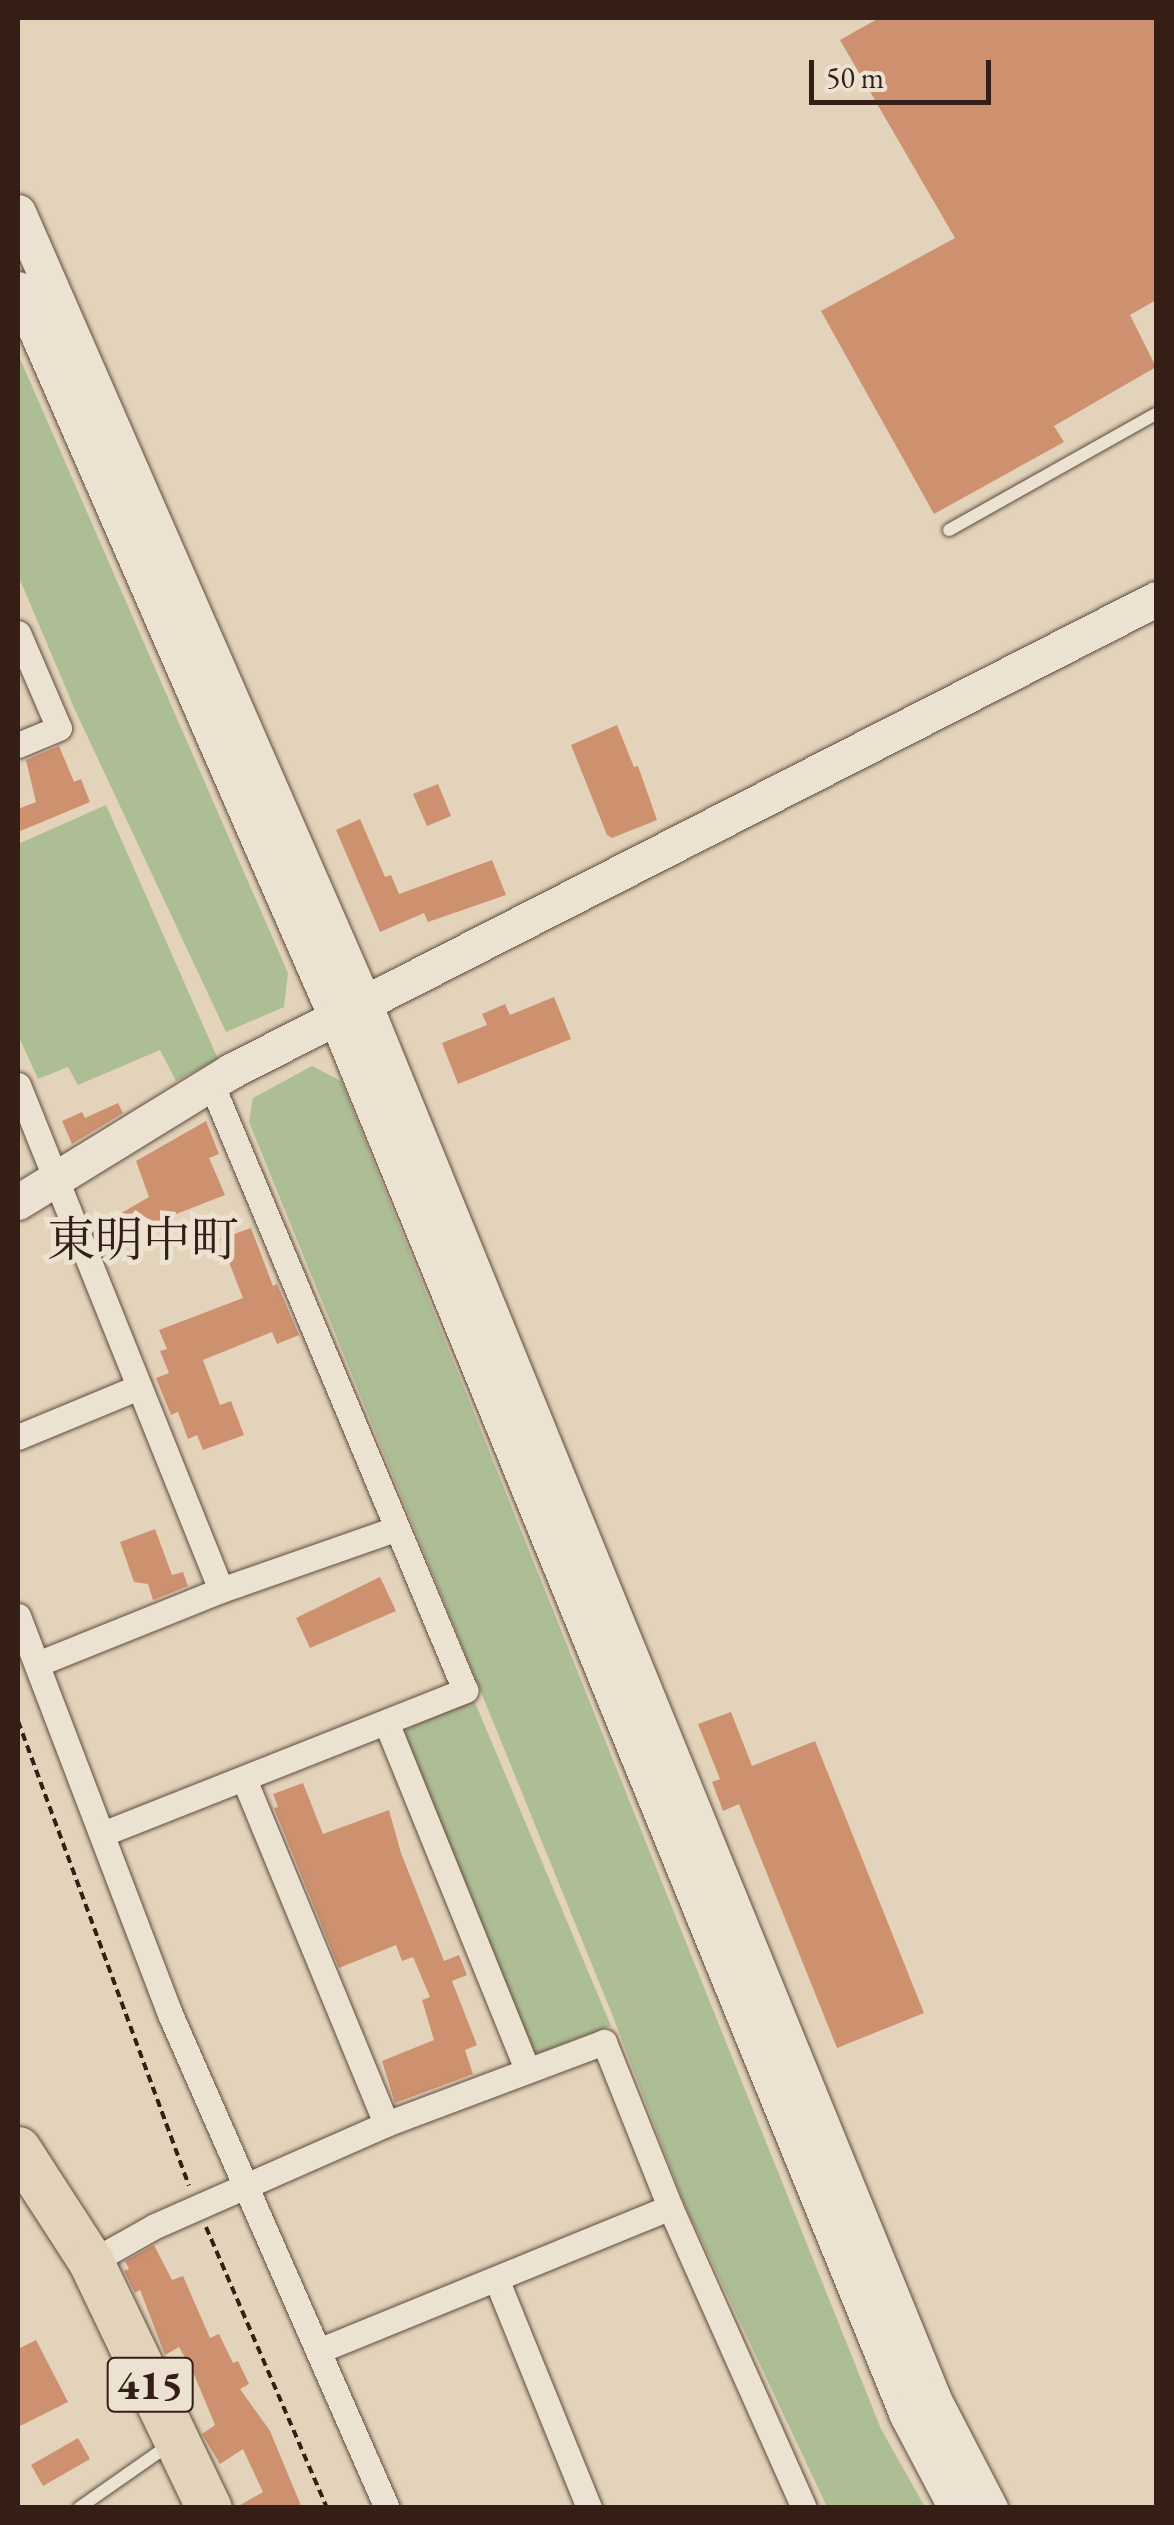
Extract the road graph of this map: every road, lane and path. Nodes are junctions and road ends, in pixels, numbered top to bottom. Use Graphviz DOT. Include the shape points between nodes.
graph roads {
  1 [pos="18,212"];
  2 [pos="18,289"];
  3 [pos="1156,414"];
  4 [pos="949,530"];
  5 [pos="1156,599"];
  6 [pos="18,633"];
  7 [pos="18,746"];
  8 [pos="350,1010"];
  9 [pos="211,1082"];
  10 [pos="18,1085"];
  11 [pos="58,1175"];
  12 [pos="18,1202"];
  13 [pos="139,1388"];
  14 [pos="18,1437"];
  15 [pos="395,1528"];
  16 [pos="221,1590"];
  17 [pos="18,1616"];
  18 [pos="36,1664"];
  19 [pos="18,1721"];
  20 [pos="386,1722"];
  21 [pos="244,1779"];
  22 [pos="102,1834"];
  23 [pos="527,2070"];
  24 [pos="386,2124"];
  25 [pos="18,2149"];
  26 [pos="223,2192"];
  27 [pos="670,2207"];
  28 [pos="204,2222"];
  29 [pos="91,2262"];
  30 [pos="497,2282"];
  31 [pos="318,2351"];
  32 [pos="176,2440"];
  33 [pos="207,2506"];
  34 [pos="80,2508"];
  35 [pos="327,2508"];
  36 [pos="386,2508"];
  37 [pos="589,2508"];
  38 [pos="804,2508"];
  39 [pos="956,2508"];
  40 [pos="990,2508"];
  1 -- 8 [label="street"];
  2 -- 8 [label="street"];
  3 -- 4 [label="lane"];
  5 -- 8 [label="street"];
  6 -- 7 [label="street" via="59,728"];
  8 -- 9 [label="street"];
  8 -- 39 [label="street" via="899,2396"];
  8 -- 40 [label="street" via="934,2400"];
  9 -- 11 [label="street"];
  9 -- 15 [label="street"];
  10 -- 11 [label="street"];
  11 -- 12 [label="street"];
  11 -- 13 [label="street"];
  13 -- 14 [label="street"];
  13 -- 16 [label="street"];
  15 -- 16 [label="street"];
  15 -- 20 [label="street" via="465,1690"];
  16 -- 18 [label="street"];
  17 -- 18 [label="street"];
  18 -- 22 [label="street"];
  19 -- 26 [label="path"];
  20 -- 21 [label="street"];
  20 -- 23 [label="street"];
  21 -- 22 [label="street"];
  21 -- 24 [label="street"];
  22 -- 26 [label="street" via="170,2014"];
  23 -- 24 [label="street"];
  23 -- 27 [label="street" via="604,2042"];
  24 -- 26 [label="street"];
  25 -- 29 [label="highway, 415"];
  26 -- 29 [label="street"];
  26 -- 31 [label="street"];
  27 -- 30 [label="street"];
  27 -- 38 [label="street"];
  28 -- 35 [label="path"];
  29 -- 32 [label="highway, 415"];
  30 -- 31 [label="street"];
  30 -- 37 [label="street"];
  31 -- 36 [label="street"];
  32 -- 33 [label="highway, 415"];
  32 -- 34 [label="lane"];
}
